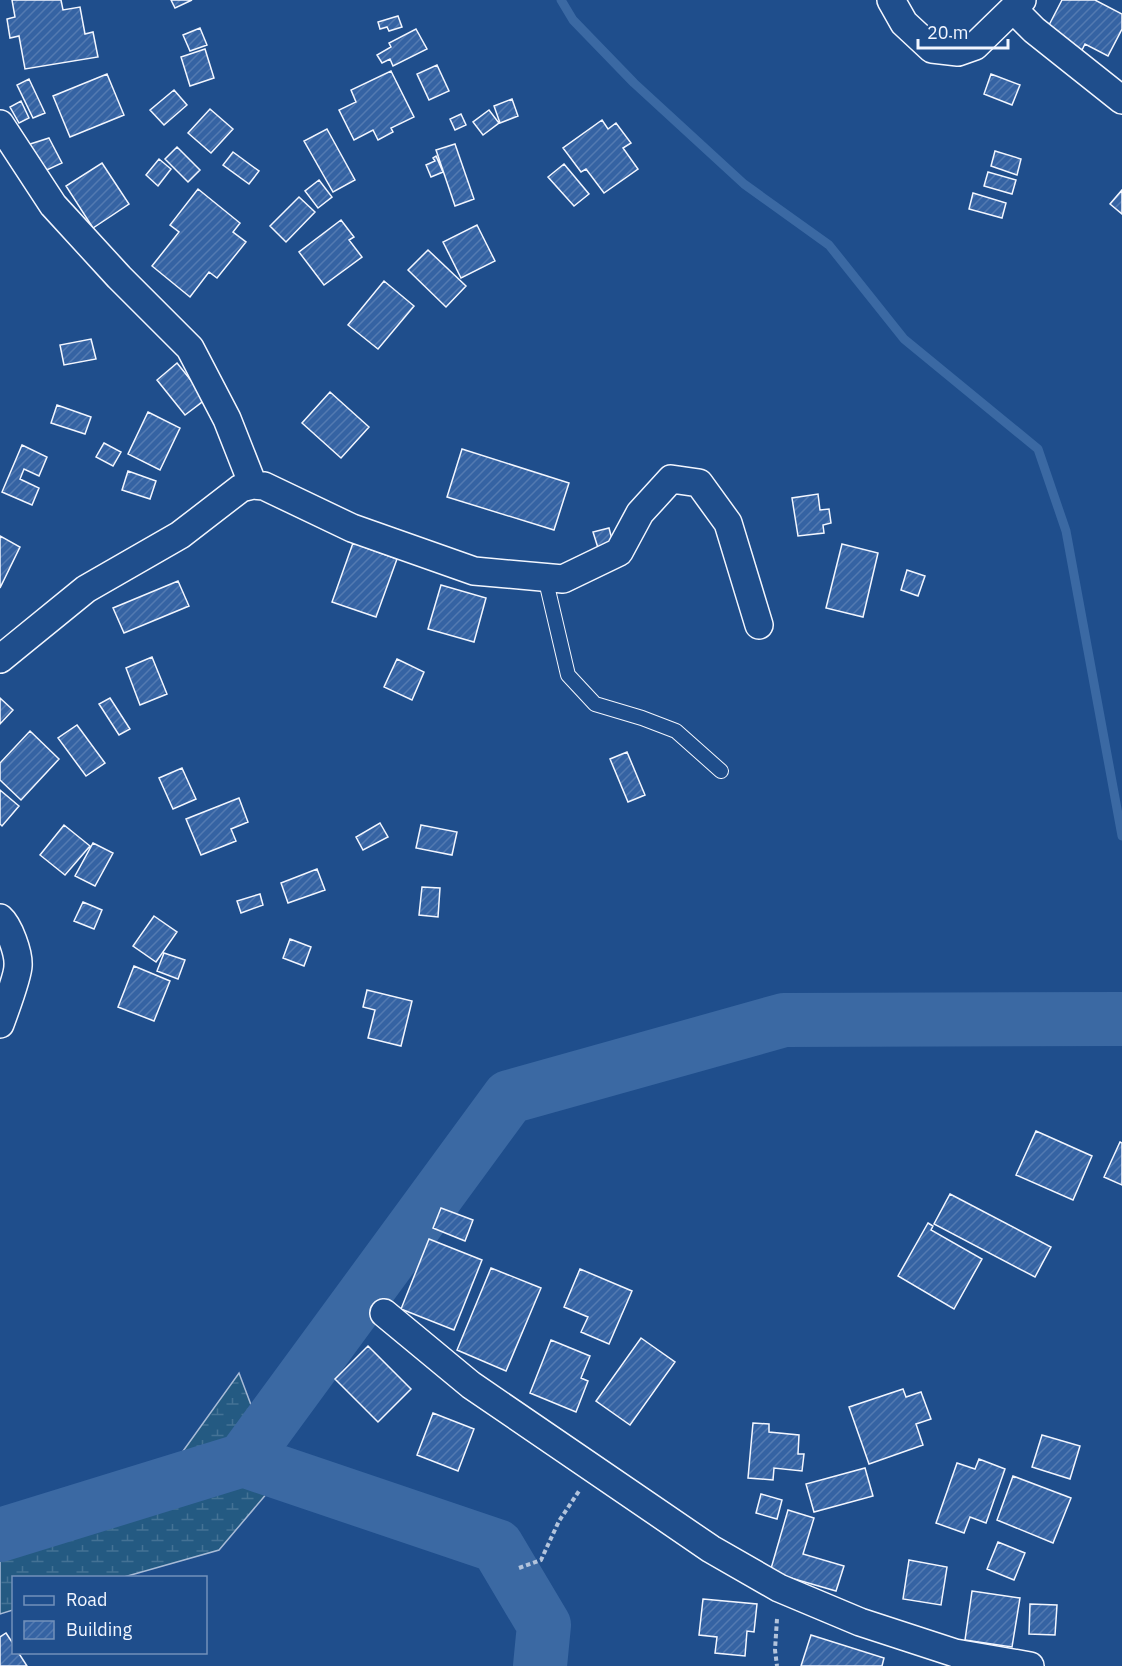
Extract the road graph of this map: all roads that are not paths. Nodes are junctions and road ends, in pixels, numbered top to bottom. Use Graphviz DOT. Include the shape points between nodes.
graph roads {
  1 [pos="891,0"];
  2 [pos="1017,5"];
  3 [pos="1122,100"];
  4 [pos="0,124"];
  5 [pos="253,485"];
  6 [pos="545,577"];
  7 [pos="759,625"];
  8 [pos="0,659"];
  9 [pos="721,771"];
  10 [pos="0,918"];
  11 [pos="0,1024"];
  12 [pos="384,1313"];
  13 [pos="1030,1666"];
  1 -- 2 [label="street" via="904,23 932,49 958,52 975,46"];
  2 -- 3 [label="street" via="1034,30"];
  4 -- 5 [label="street" via="53,205 190,348 227,419"];
  5 -- 6 [label="street" via="264,486 352,528 474,571"];
  5 -- 8 [label="street" via="241,488 180,536 86,589"];
  6 -- 7 [label="street" via="563,579 619,552 640,513 671,479 699,483 728,523"];
  6 -- 9 [label="lane" via="568,675 595,704 676,731"];
  10 -- 11 [label="street" via="8,927 18,966"];
  12 -- 13 [label="street" via="471,1385 711,1550 779,1588 860,1623 955,1653"];
}
